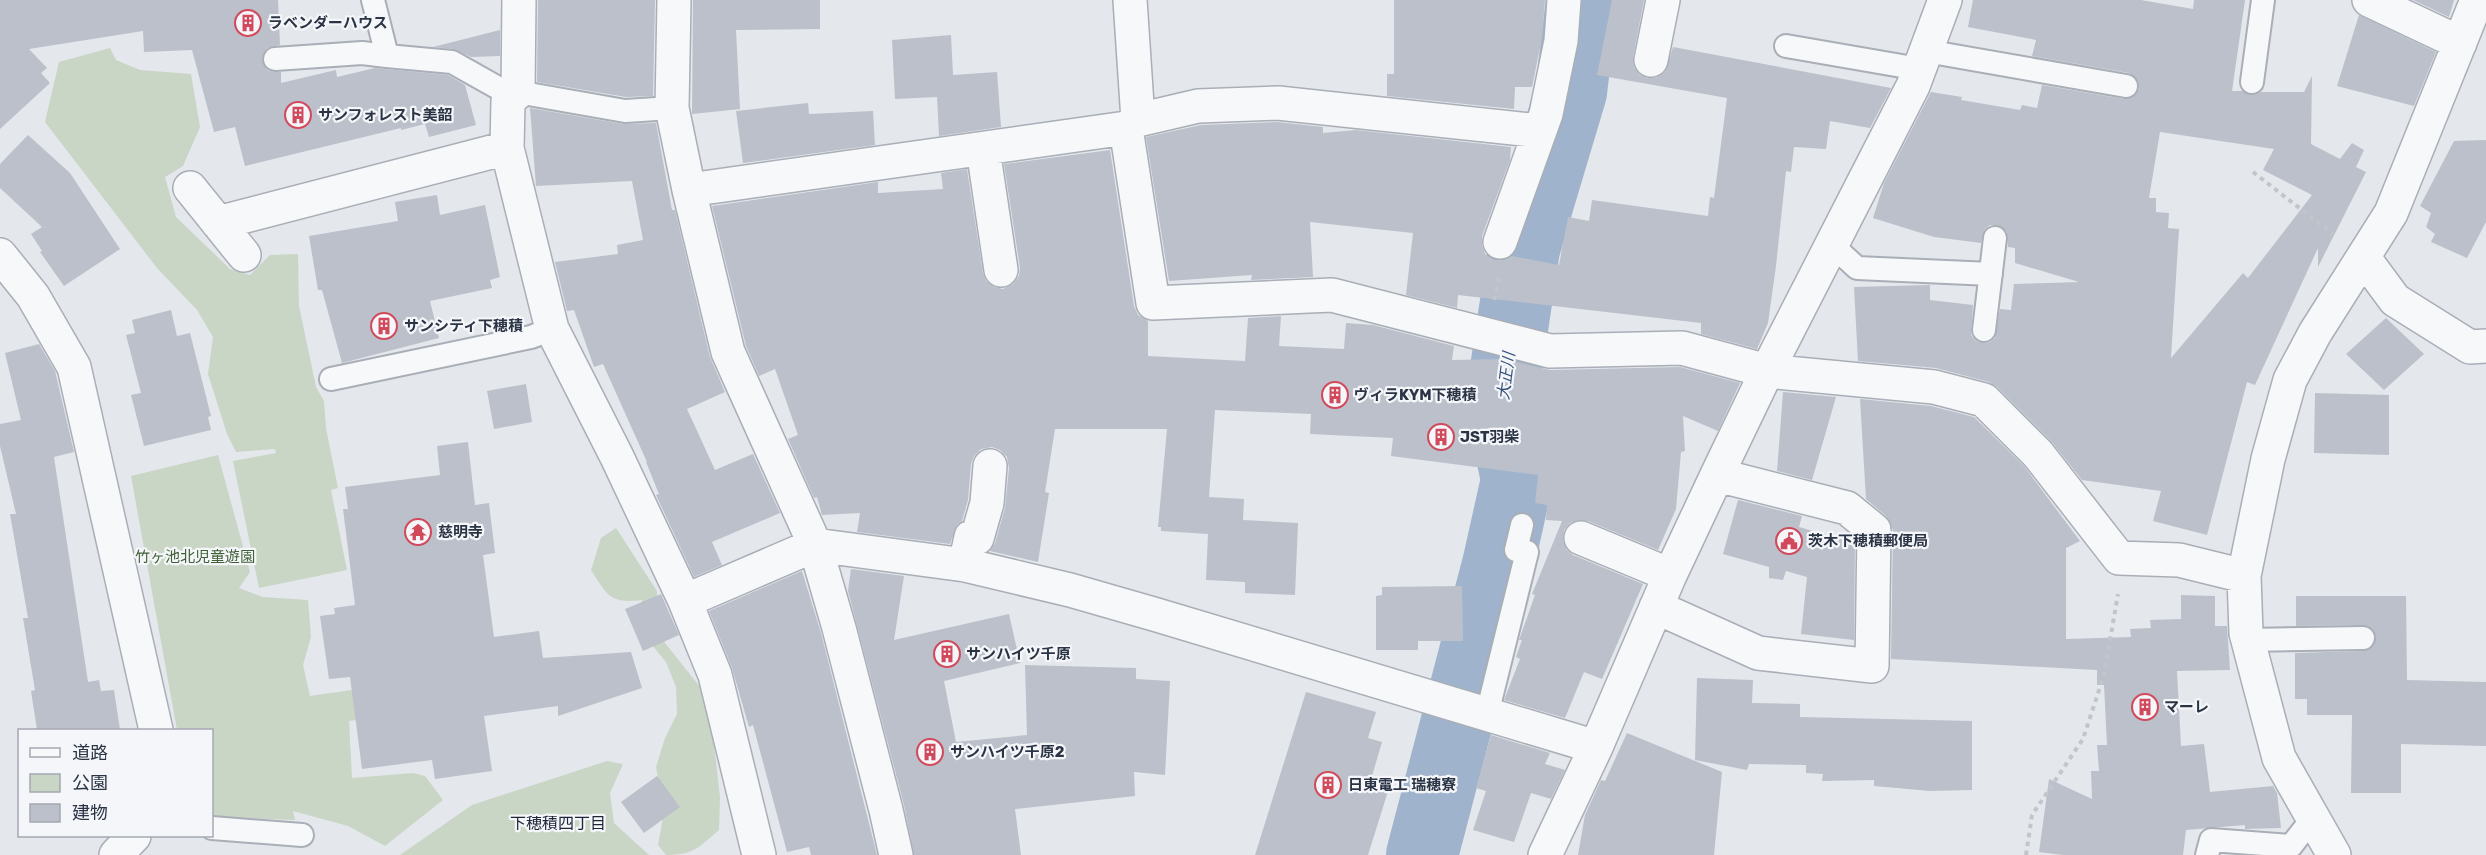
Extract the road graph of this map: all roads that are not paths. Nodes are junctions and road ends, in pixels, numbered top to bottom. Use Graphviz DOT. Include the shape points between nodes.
graph roads {
  1 [pos="373,0"];
  2 [pos="519,0"];
  3 [pos="674,0"];
  4 [pos="1130,0"];
  5 [pos="1564,0"];
  6 [pos="1663,0"];
  7 [pos="1945,0"];
  8 [pos="2263,0"];
  9 [pos="2369,0"];
  10 [pos="2477,0"];
  11 [pos="2460,43"];
  12 [pos="1786,46"];
  13 [pos="387,56"];
  14 [pos="275,59"];
  15 [pos="1651,60"];
  16 [pos="1923,60"];
  17 [pos="2252,82"];
  18 [pos="2126,86"];
  19 [pos="518,92"];
  20 [pos="672,108"];
  21 [pos="1132,124"];
  22 [pos="1540,130"];
  23 [pos="507,148"];
  24 [pos="983,149"];
  25 [pos="190,188"];
  26 [pos="689,190"];
  27 [pos="218,223"];
  28 [pos="1995,238"];
  29 [pos="1500,242"];
  30 [pos="1832,245"];
  31 [pos="0,255"];
  32 [pos="243,255"];
  33 [pos="2364,258"];
  34 [pos="1001,270"];
  35 [pos="1991,274"];
  36 [pos="552,329"];
  37 [pos="1984,330"];
  38 [pos="2486,346"];
  39 [pos="1767,371"];
  40 [pos="331,379"];
  41 [pos="990,466"];
  42 [pos="1717,475"];
  43 [pos="1522,525"];
  44 [pos="1581,538"];
  45 [pos="815,545"];
  46 [pos="965,565"];
  47 [pos="1670,575"];
  48 [pos="2244,576"];
  49 [pos="686,600"];
  50 [pos="1656,607"];
  51 [pos="2363,638"];
  52 [pos="2248,640"];
  53 [pos="1487,714"];
  54 [pos="156,729"];
  55 [pos="1596,747"];
  56 [pos="2313,818"];
  57 [pos="213,828"];
  58 [pos="302,835"];
  59 [pos="133,837"];
  60 [pos="116,855"];
  61 [pos="759,855"];
  62 [pos="896,855"];
  63 [pos="1545,855"];
  64 [pos="2207,855"];
  65 [pos="2334,855"];
  1 -- 13 [label="lane"];
  2 -- 19 [label="street"];
  3 -- 20 [label="street"];
  4 -- 21 [label="street"];
  5 -- 22 [label="street" via="1561,41"];
  6 -- 15 [label="street"];
  7 -- 16 [label="street"];
  8 -- 17 [label="lane"];
  9 -- 11 [label="street"];
  10 -- 11 [label="street"];
  11 -- 33 [label="street" via="2391,213"];
  12 -- 16 [label="lane"];
  13 -- 14 [label="lane" via="362,53"];
  13 -- 19 [label="lane" via="452,62 500,89"];
  16 -- 18 [label="lane"];
  16 -- 30 [label="street"];
  19 -- 20 [label="lane" via="624,111"];
  19 -- 23 [label="street" via="508,101"];
  20 -- 26 [label="street"];
  21 -- 22 [label="street" via="1198,106 1278,103"];
  21 -- 24 [label="street"];
  21 -- 39 [label="street" via="1153,303 1332,295 1550,351 1682,348"];
  22 -- 29 [label="street"];
  23 -- 27 [label="street"];
  23 -- 36 [label="street"];
  24 -- 26 [label="street"];
  24 -- 34 [label="street"];
  25 -- 27 [label="street"];
  26 -- 45 [label="street" via="728,352"];
  27 -- 32 [label="street"];
  28 -- 35 [label="lane"];
  30 -- 35 [label="lane" via="1857,268"];
  30 -- 39 [label="street"];
  31 -- 54 [label="street" via="33,296 74,367"];
  33 -- 38 [label="street" via="2395,300 2469,347"];
  33 -- 48 [label="street" via="2290,380 2268,459"];
  35 -- 37 [label="lane"];
  36 -- 40 [label="lane" via="531,337"];
  36 -- 49 [label="street"];
  39 -- 42 [label="street"];
  39 -- 48 [label="street" via="1934,387 1984,400 2038,454 2119,558 2179,560"];
  41 -- 46 [label="street" via="987,503 977,538 970,537"];
  42 -- 47 [label="street"];
  42 -- 50 [label="street" via="1847,508 1874,530 1872,666 1758,653"];
  43 -- 53 [label="lane" via="1516,550 1527,552"];
  44 -- 47 [label="street"];
  45 -- 46 [label="street"];
  45 -- 49 [label="street"];
  45 -- 62 [label="street"];
  46 -- 53 [label="street" via="1070,590"];
  47 -- 50 [label="street"];
  48 -- 52 [label="street"];
  49 -- 61 [label="street" via="715,675"];
  50 -- 55 [label="street"];
  51 -- 52 [label="lane"];
  52 -- 56 [label="street" via="2279,758"];
  53 -- 55 [label="street"];
  55 -- 63 [label="street"];
  56 -- 64 [label="lane" via="2291,846 2211,840"];
  56 -- 65 [label="street"];
  57 -- 58 [label="lane"];
  59 -- 60 [label="street"];
}
